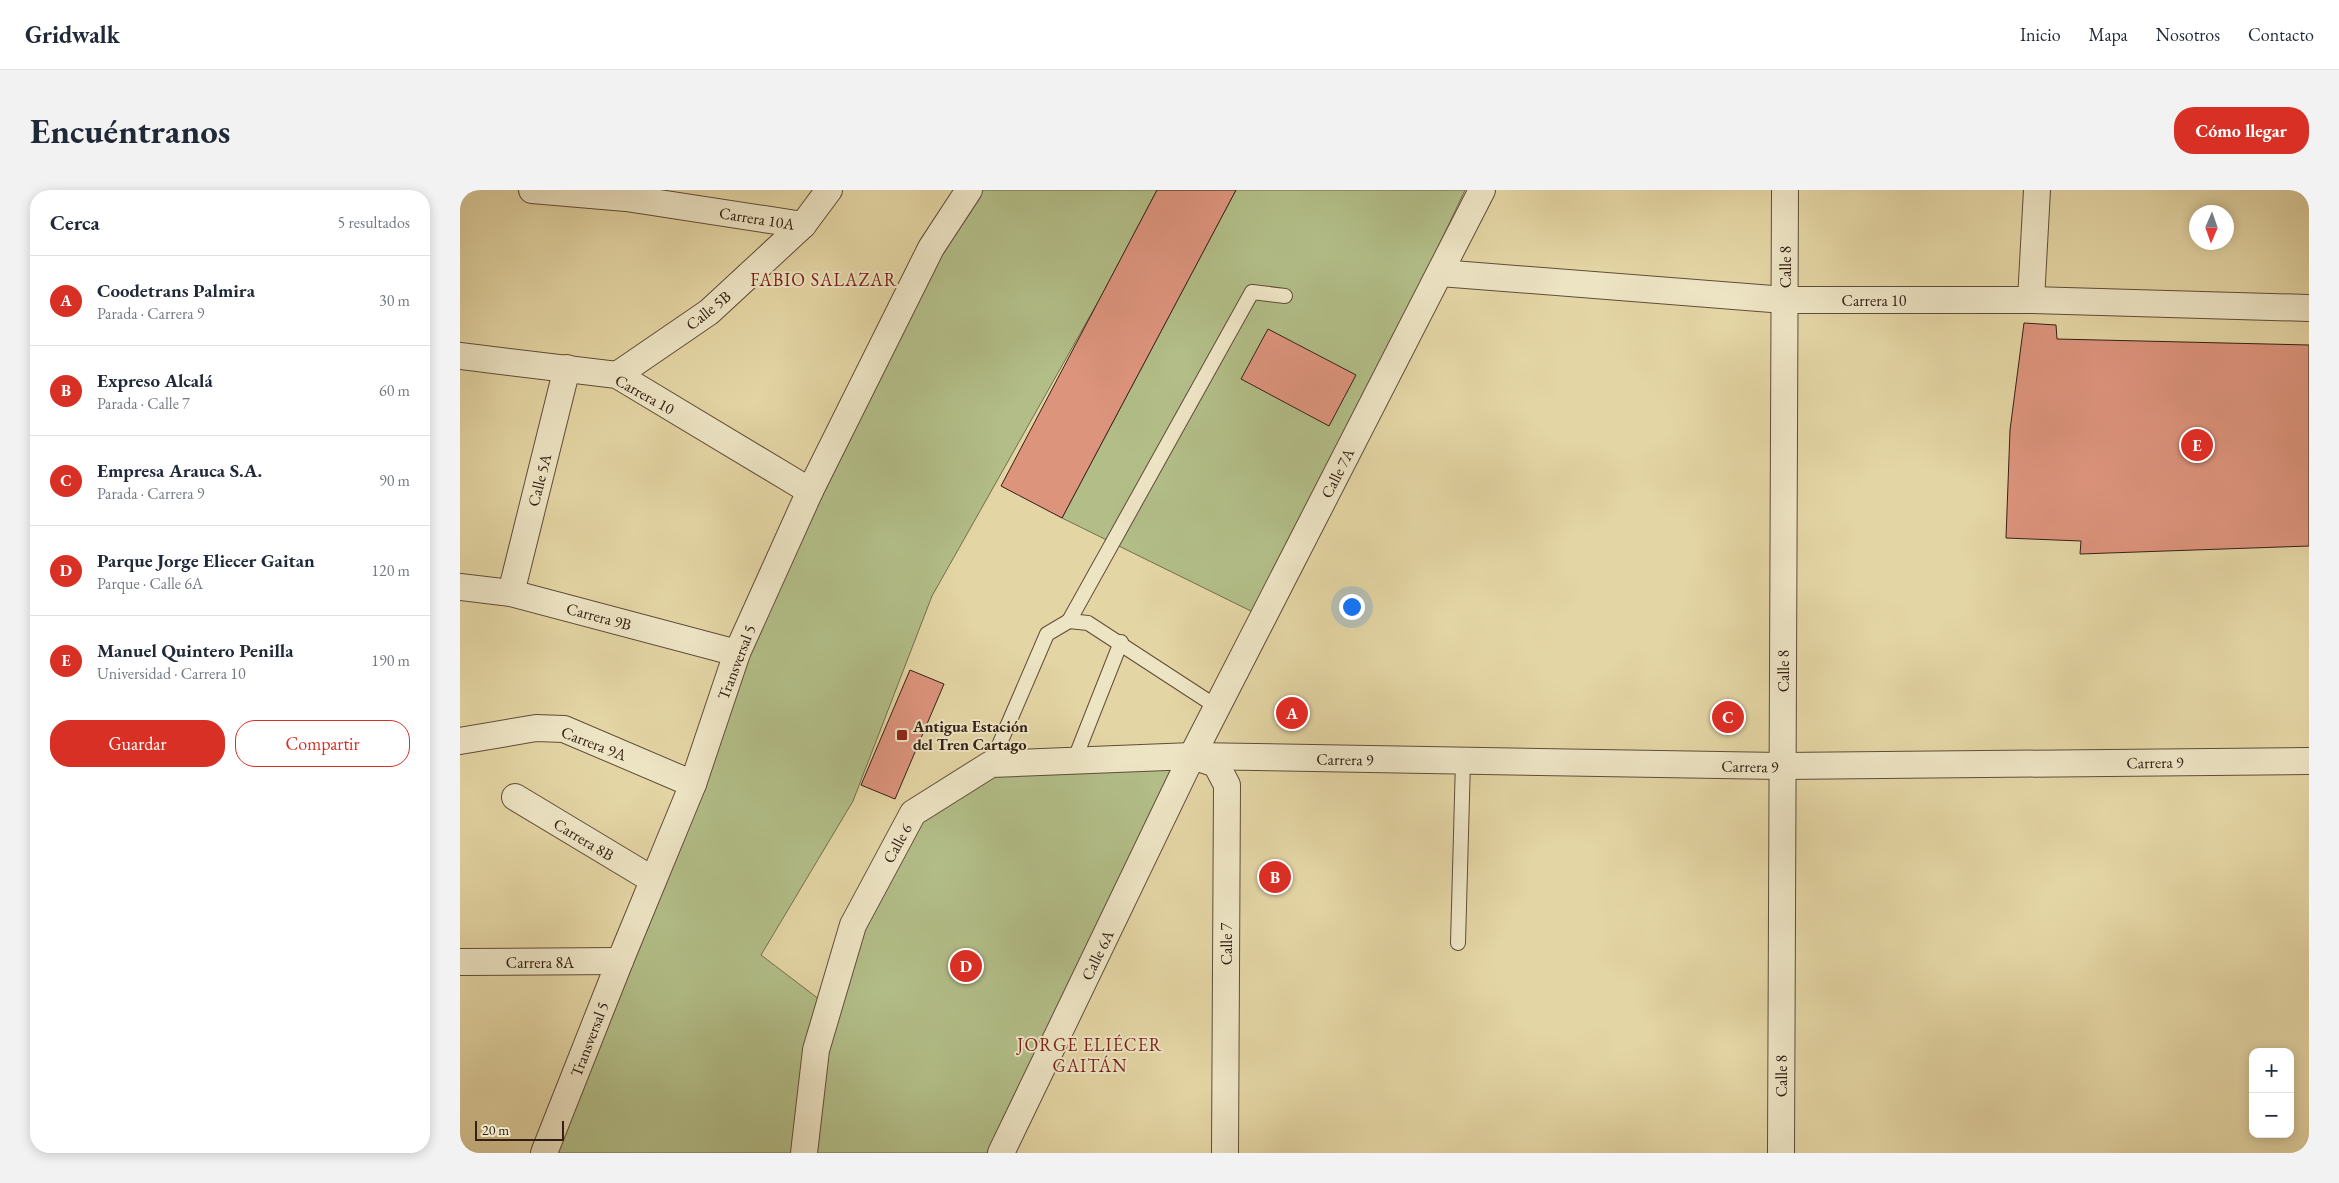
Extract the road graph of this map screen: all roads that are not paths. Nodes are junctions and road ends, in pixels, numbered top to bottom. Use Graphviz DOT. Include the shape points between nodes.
graph roads {
  1 [pos="532,190"];
  2 [pos="829,190"];
  3 [pos="969,190"];
  4 [pos="1482,190"];
  5 [pos="1785,190"];
  6 [pos="2037,190"];
  7 [pos="627,194"];
  8 [pos="804,225"];
  9 [pos="1440,273"];
  10 [pos="1285,296"];
  11 [pos="1785,300"];
  12 [pos="2031,300"];
  13 [pos="2309,308"];
  14 [pos="460,356"];
  15 [pos="567,368"];
  16 [pos="617,375"];
  17 [pos="810,491"];
  18 [pos="460,586"];
  19 [pos="511,593"];
  20 [pos="1068,621"];
  21 [pos="1121,642"];
  22 [pos="737,653"];
  23 [pos="1217,707"];
  24 [pos="460,741"];
  25 [pos="1192,756"];
  26 [pos="1074,761"];
  27 [pos="1463,761"];
  28 [pos="2309,761"];
  29 [pos="991,764"];
  30 [pos="1782,766"];
  31 [pos="693,784"];
  32 [pos="515,797"];
  33 [pos="653,880"];
  34 [pos="1458,943"];
  35 [pos="620,961"];
  36 [pos="460,962"];
  37 [pos="544,1153"];
  38 [pos="804,1153"];
  39 [pos="1001,1153"];
  40 [pos="1225,1153"];
  41 [pos="1780,1153"];
  1 -- 7 [label="street, Carrera 10A"];
  2 -- 8 [label="street, Calle 5B"];
  3 -- 17 [label="street, Transversal 5" via="931,248"];
  4 -- 9 [label="street, Calle 7A"];
  5 -- 11 [label="street, Calle 8"];
  6 -- 12 [label="street"];
  7 -- 8 [label="street, Carrera 10A"];
  8 -- 16 [label="street, Calle 5B" via="710,312"];
  9 -- 11 [label="street, Carrera 10"];
  9 -- 23 [label="street, Calle 7A"];
  10 -- 20 [label="lane" via="1252,292"];
  11 -- 12 [label="street, Carrera 10"];
  11 -- 30 [label="street, Calle 8"];
  12 -- 13 [label="street, Carrera 10"];
  14 -- 15 [label="street, Carrera 10"];
  15 -- 16 [label="street, Carrera 10"];
  15 -- 19 [label="street, Calle 5A"];
  16 -- 17 [label="street, Carrera 10"];
  17 -- 22 [label="street, Transversal 5"];
  18 -- 19 [label="street, Carrera 9B"];
  19 -- 22 [label="street, Carrera 9B"];
  20 -- 21 [label="lane" via="1088,623"];
  20 -- 29 [label="lane" via="1047,634"];
  21 -- 23 [label="lane"];
  21 -- 26 [label="lane"];
  22 -- 31 [label="street, Transversal 5"];
  23 -- 25 [label="street, Calle 7A"];
  24 -- 31 [label="street, Carrera 9A" via="536,728 564,729"];
  25 -- 26 [label="street"];
  25 -- 27 [label="street, Carrera 9"];
  25 -- 39 [label="street, Calle 6A"];
  25 -- 40 [label="street, Calle 7" via="1216,764 1228,785"];
  26 -- 29 [label="street"];
  27 -- 30 [label="street, Carrera 9"];
  27 -- 34 [label="lane"];
  28 -- 30 [label="street, Carrera 9"];
  29 -- 38 [label="street, Calle 6" via="914,814 853,925 816,1050"];
  30 -- 41 [label="street, Calle 8"];
  31 -- 33 [label="street, Transversal 5"];
  32 -- 33 [label="street, Carrera 8B"];
  33 -- 35 [label="street, Transversal 5"];
  35 -- 36 [label="street, Carrera 8A"];
  35 -- 37 [label="street, Transversal 5"];
}
